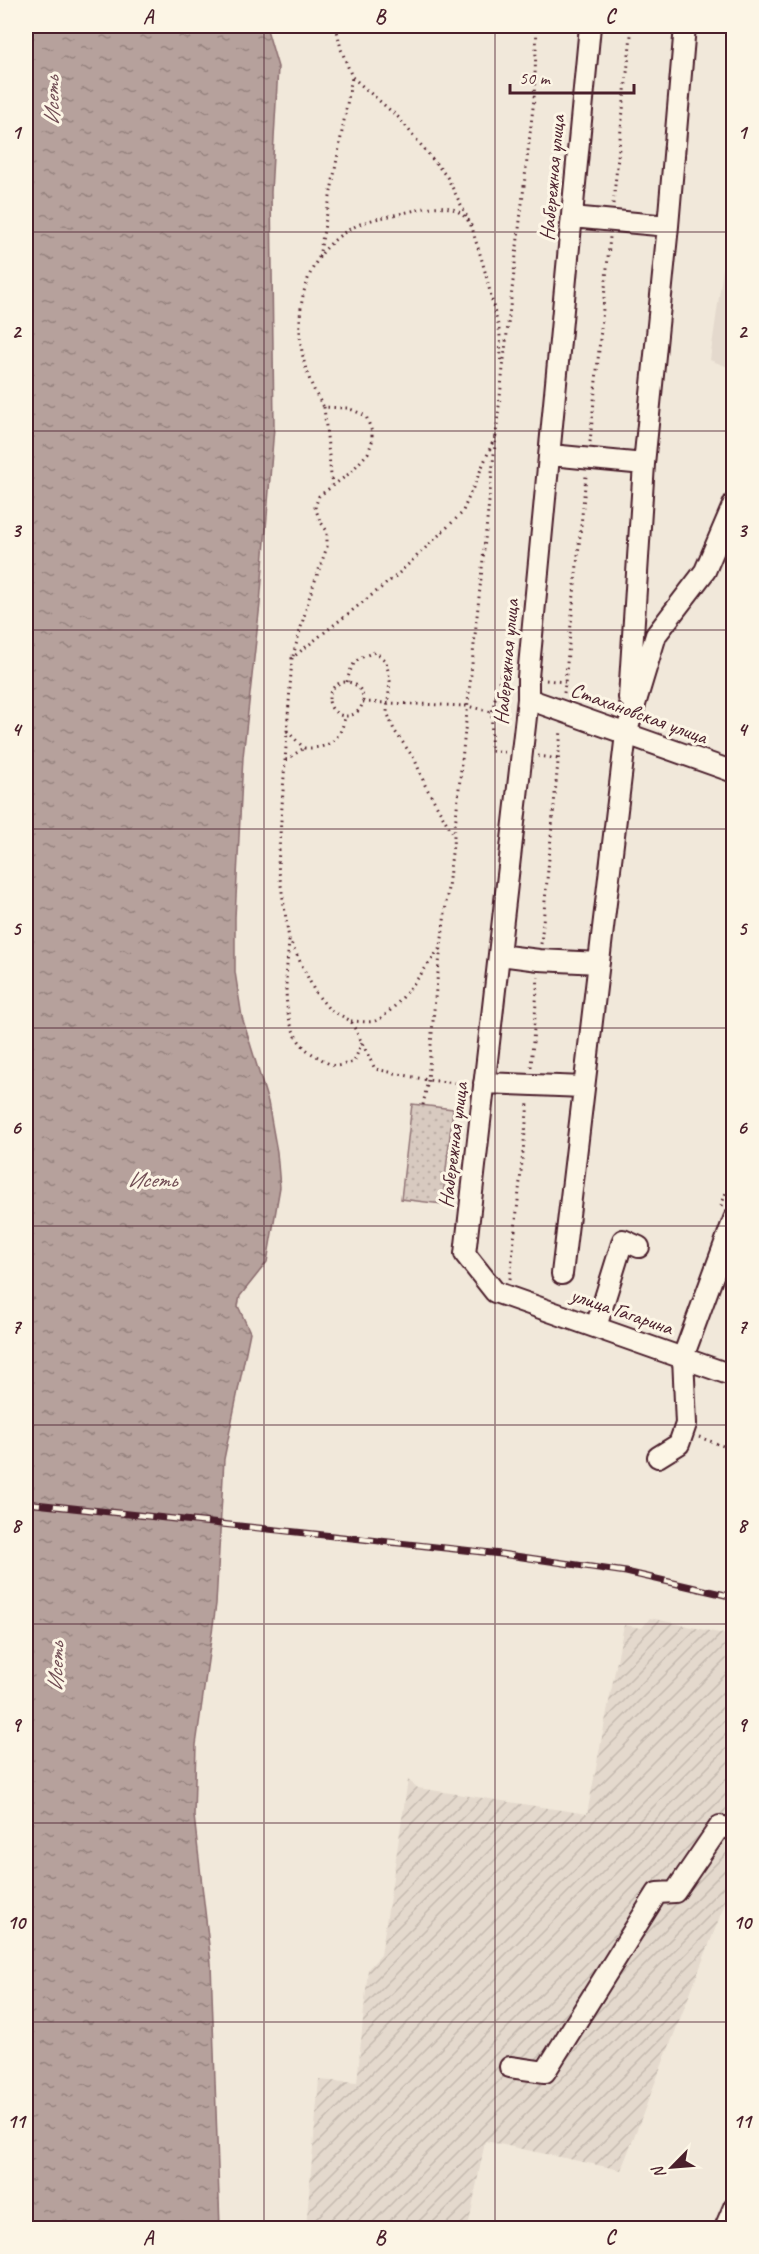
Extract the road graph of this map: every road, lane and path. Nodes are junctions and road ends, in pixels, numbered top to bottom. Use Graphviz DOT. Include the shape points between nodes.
graph roads {
  1 [pos="336,26"];
  2 [pos="537,26"];
  3 [pos="590,26"];
  4 [pos="632,26"];
  5 [pos="685,26"];
  6 [pos="712,26"];
  7 [pos="734,33"];
  8 [pos="352,77"];
  9 [pos="572,217"];
  10 [pos="612,221"];
  11 [pos="469,222"];
  12 [pos="668,226"];
  13 [pos="319,258"];
  14 [pos="503,368"];
  15 [pos="324,406"];
  16 [pos="497,432"];
  17 [pos="551,455"];
  18 [pos="588,458"];
  19 [pos="644,464"];
  20 [pos="332,485"];
  21 [pos="734,503"];
  22 [pos="292,658"];
  23 [pos="347,682"];
  24 [pos="528,699"];
  25 [pos="363,702"];
  26 [pos="388,702"];
  27 [pos="467,706"];
  28 [pos="562,711"];
  29 [pos="492,712"];
  30 [pos="345,716"];
  31 [pos="287,731"];
  32 [pos="626,734"];
  33 [pos="304,748"];
  34 [pos="285,761"];
  35 [pos="734,772"];
  36 [pos="454,836"];
  37 [pos="289,939"];
  38 [pos="441,946"];
  39 [pos="499,955"];
  40 [pos="539,960"];
  41 [pos="599,963"];
  42 [pos="351,1021"];
  43 [pos="362,1042"];
  44 [pos="428,1080"];
  45 [pos="484,1084"];
  46 [pos="530,1085"];
  47 [pos="584,1087"];
  48 [pos="423,1105"];
  49 [pos="734,1219"];
  50 [pos="639,1247"];
  51 [pos="562,1274"];
  52 [pos="502,1287"];
  53 [pos="597,1327"];
  54 [pos="683,1357"];
  55 [pos="734,1376"];
  56 [pos="683,1431"];
  57 [pos="734,1450"];
  58 [pos="658,1457"];
  59 [pos="734,1830"];
  60 [pos="510,2067"];
  61 [pos="734,2207"];
  62 [pos="725,2229"];
  1 -- 8 [label="path"];
  2 -- 14 [label="path" via="534,99"];
  3 -- 9 [label="street, Набережная улица"];
  4 -- 10 [label="path"];
  5 -- 12 [label="street"];
  6 -- 7 [label="path"];
  8 -- 11 [label="path" via="399,118 447,177"];
  8 -- 13 [label="path"];
  9 -- 10 [label="street"];
  9 -- 17 [label="street, Набережная улица"];
  10 -- 12 [label="street"];
  10 -- 18 [label="path"];
  11 -- 13 [label="path" via="451,207 427,207 382,217 353,227"];
  11 -- 14 [label="path" via="484,262 500,334"];
  12 -- 19 [label="street"];
  13 -- 15 [label="path" via="308,278 299,317 305,369"];
  14 -- 16 [label="path"];
  15 -- 20 [label="path"];
  15 -- 20 [label="path" via="348,408 366,416 372,432 368,453"];
  16 -- 22 [label="path" via="462,513 396,576"];
  16 -- 27 [label="path"];
  17 -- 18 [label="street"];
  17 -- 24 [label="street, Набережная улица"];
  18 -- 19 [label="street"];
  18 -- 28 [label="path"];
  19 -- 32 [label="street"];
  20 -- 22 [label="path" via="319,496 315,507 327,531 327,547"];
  21 -- 32 [label="street" via="705,571 656,635"];
  22 -- 31 [label="path"];
  23 -- 25 [label="path" via="356,685"];
  23 -- 26 [label="path" via="357,658 375,652 386,661 390,681"];
  23 -- 30 [label="path" via="337,684 329,703 335,712"];
  24 -- 28 [label="street, Стахановская улица"];
  24 -- 39 [label="street, Набережная улица"];
  25 -- 26 [label="path"];
  25 -- 30 [label="path" via="353,715"];
  26 -- 27 [label="path"];
  26 -- 36 [label="path" via="387,712 394,730 415,760"];
  27 -- 29 [label="path"];
  27 -- 36 [label="path"];
  28 -- 32 [label="street, Стахановская улица"];
  28 -- 40 [label="path"];
  30 -- 33 [label="path" via="336,739 319,749"];
  31 -- 33 [label="path"];
  31 -- 34 [label="path"];
  32 -- 35 [label="street, Стахановская улица"];
  32 -- 41 [label="street"];
  33 -- 34 [label="path"];
  34 -- 37 [label="path" via="278,865"];
  36 -- 38 [label="path"];
  37 -- 42 [label="path" via="315,992 329,1009"];
  37 -- 43 [label="path" via="287,1011 295,1034 308,1053 335,1066 354,1062"];
  38 -- 42 [label="path" via="396,1005 375,1021"];
  38 -- 44 [label="path"];
  39 -- 40 [label="street"];
  39 -- 45 [label="street, Набережная улица"];
  40 -- 41 [label="street"];
  40 -- 46 [label="path"];
  41 -- 47 [label="street"];
  42 -- 43 [label="path"];
  43 -- 44 [label="path" via="375,1069"];
  44 -- 45 [label="path"];
  44 -- 48 [label="path"];
  45 -- 46 [label="street"];
  45 -- 52 [label="street, Набережная улица" via="465,1254"];
  46 -- 47 [label="street"];
  46 -- 52 [label="path"];
  47 -- 51 [label="street"];
  49 -- 54 [label="street"];
  50 -- 53 [label="street" via="623,1240"];
  52 -- 53 [label="street, улица Гагарина"];
  53 -- 54 [label="street, улица Гагарина"];
  54 -- 55 [label="street, улица Гагарина"];
  54 -- 56 [label="street"];
  56 -- 57 [label="path"];
  56 -- 58 [label="street" via="679,1444"];
  59 -- 60 [label="street" via="720,1826 675,1893 657,1893 545,2072"];
  61 -- 62 [label="street"];
}
